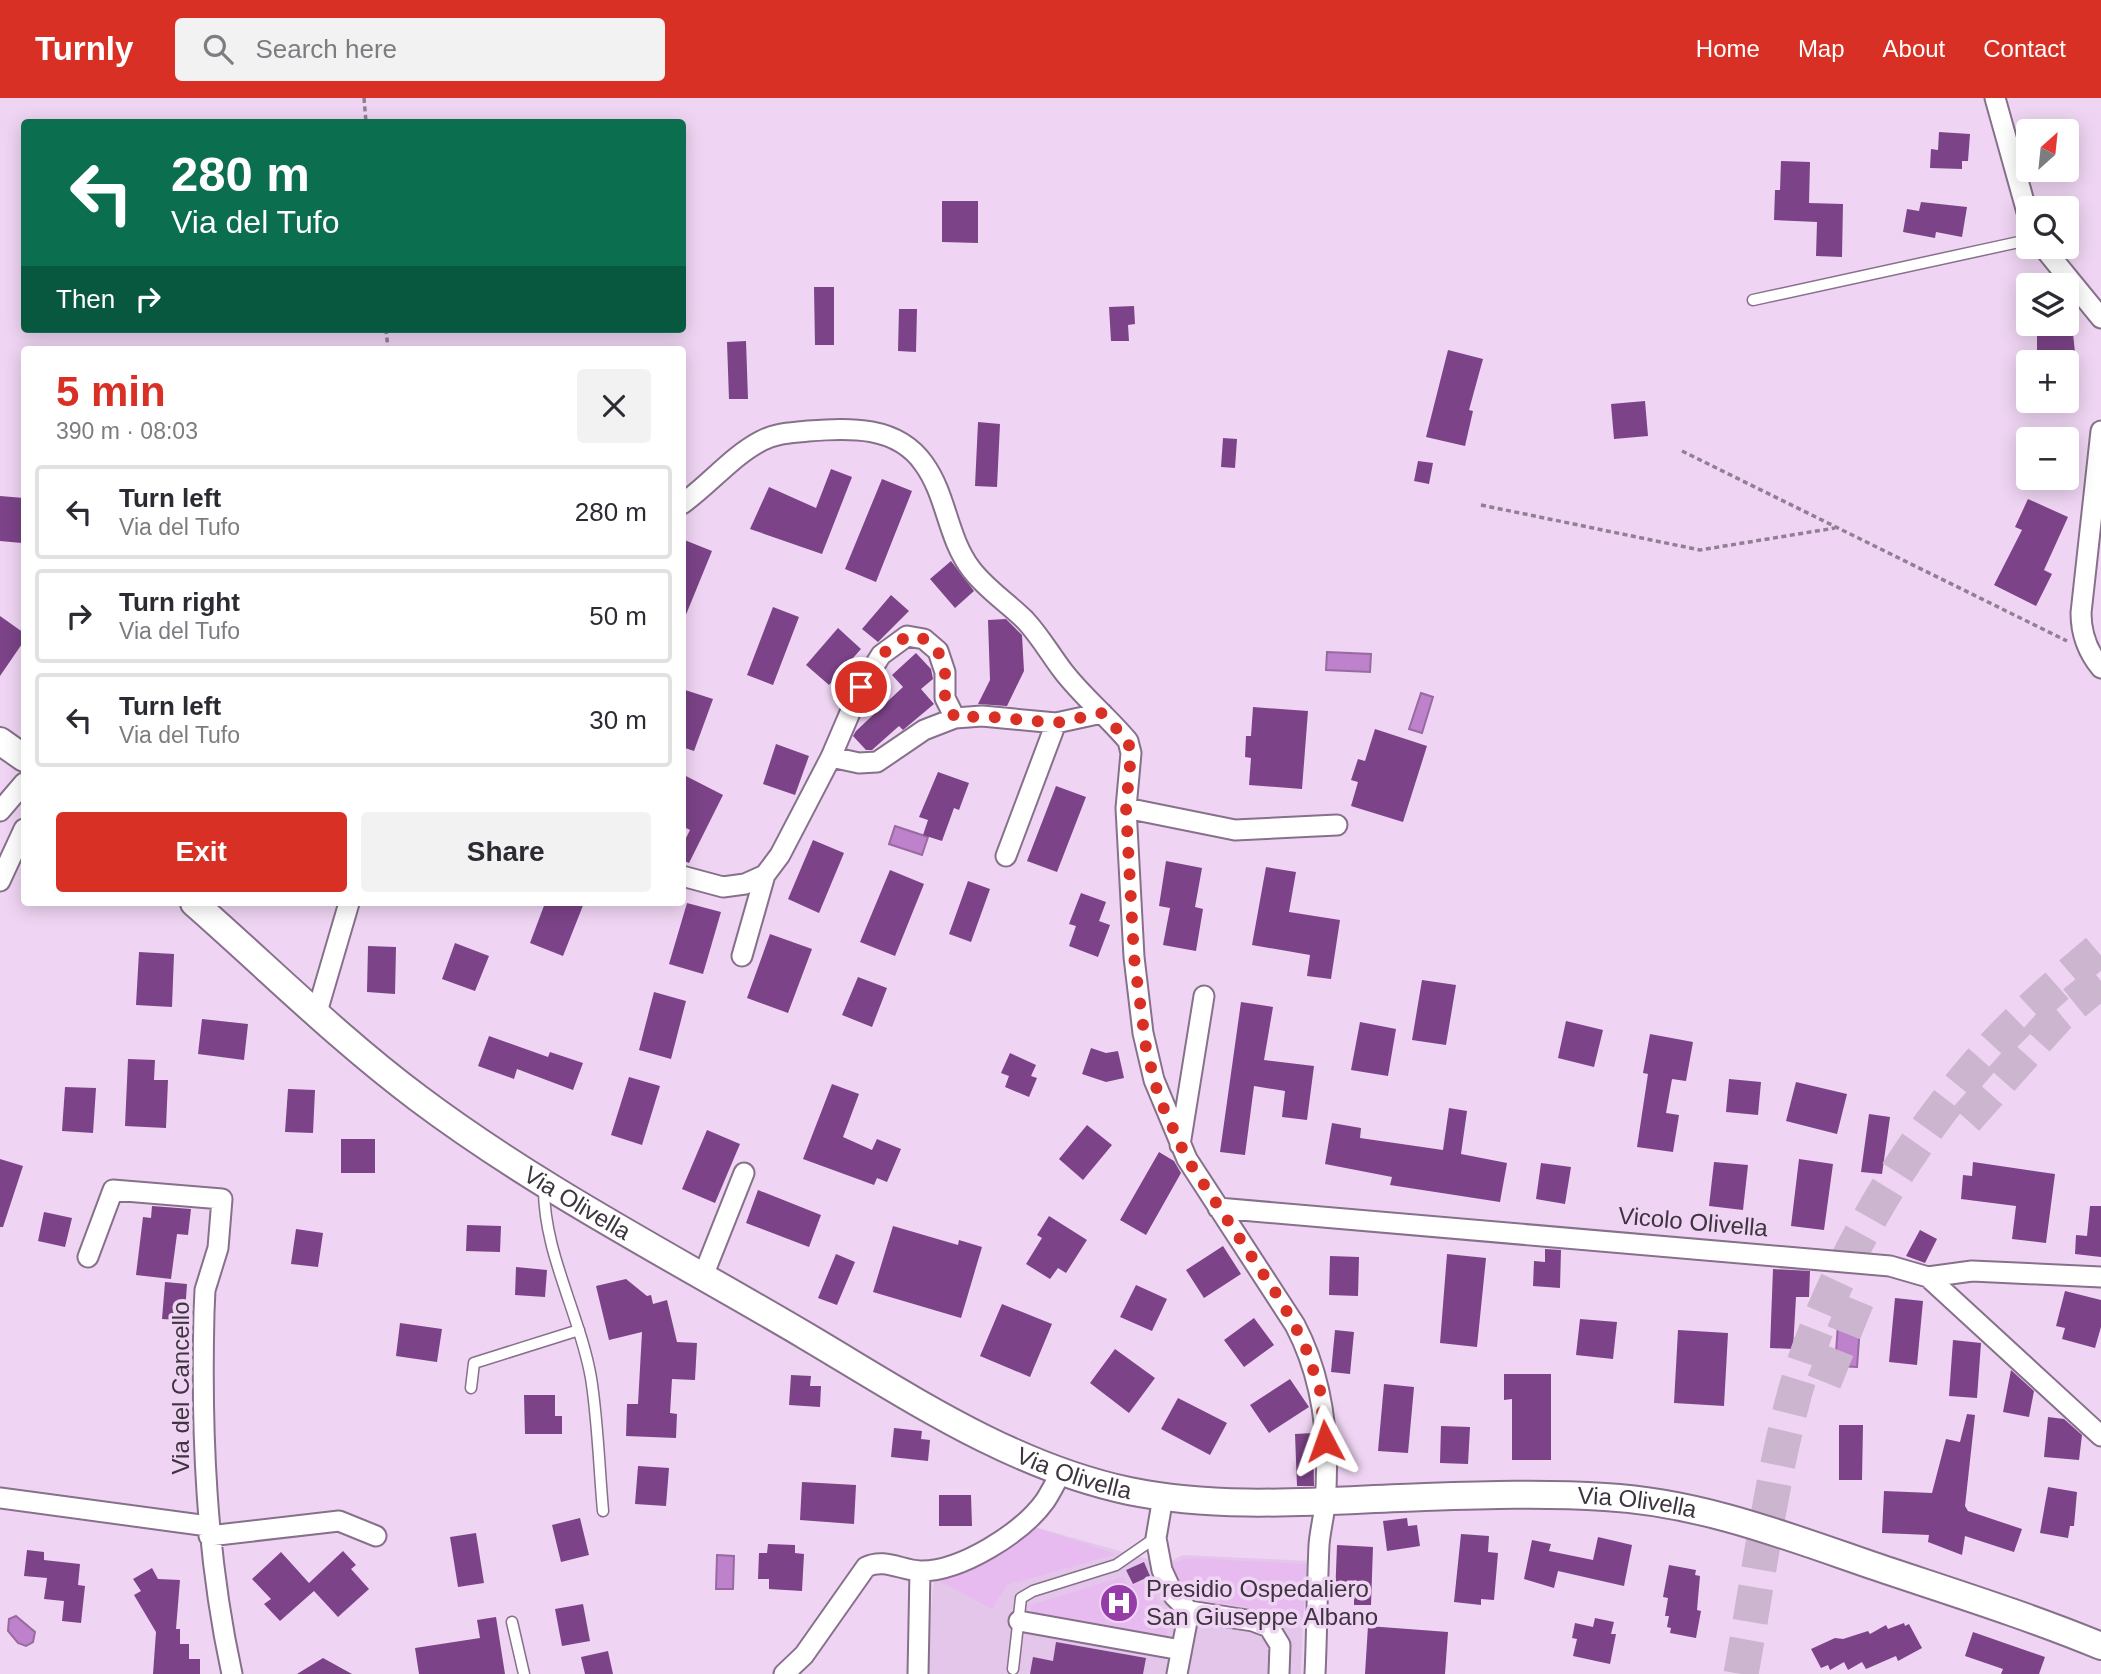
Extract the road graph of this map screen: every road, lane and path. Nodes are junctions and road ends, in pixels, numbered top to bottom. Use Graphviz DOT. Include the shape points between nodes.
graph roads {
  1 [pos="364,98"];
  2 [pos="1995,98"];
  3 [pos="366,119"];
  4 [pos="2022,196"];
  5 [pos="2016,243"];
  6 [pos="2053,259"];
  7 [pos="1753,300"];
  8 [pos="2101,318"];
  9 [pos="2101,430"];
  10 [pos="1682,452"];
  11 [pos="686,501"];
  12 [pos="1481,506"];
  13 [pos="1837,528"];
  14 [pos="2095,660"];
  15 [pos="1102,713"];
  16 [pos="955,718"];
  17 [pos="1056,723"];
  18 [pos="0,741"];
  19 [pos="21,756"];
  20 [pos="831,757"];
  21 [pos="21,786"];
  22 [pos="1126,808"];
  23 [pos="0,811"];
  24 [pos="1337,825"];
  25 [pos="21,836"];
  26 [pos="1006,856"];
  27 [pos="765,875"];
  28 [pos="686,878"];
  29 [pos="0,881"];
  30 [pos="197,906"];
  31 [pos="348,906"];
  32 [pos="742,956"];
  33 [pos="1204,996"];
  34 [pos="317,1012"];
  35 [pos="1180,1145"];
  36 [pos="744,1173"];
  37 [pos="544,1182"];
  38 [pos="1218,1208"];
  39 [pos="88,1256"];
  40 [pos="703,1276"];
  41 [pos="1928,1277"];
  42 [pos="2101,1277"];
  43 [pos="579,1330"];
  44 [pos="471,1388"];
  45 [pos="2101,1436"];
  46 [pos="1061,1472"];
  47 [pos="1163,1497"];
  48 [pos="0,1498"];
  49 [pos="1325,1502"];
  50 [pos="603,1511"];
  51 [pos="209,1531"];
  52 [pos="376,1536"];
  53 [pos="1156,1538"];
  54 [pos="920,1571"];
  55 [pos="1189,1611"];
  56 [pos="1018,1621"];
  57 [pos="512,1622"];
  58 [pos="2101,1646"];
  59 [pos="1181,1650"];
  60 [pos="1013,1669"];
  61 [pos="232,1674"];
  62 [pos="524,1674"];
  63 [pos="784,1674"];
  64 [pos="918,1674"];
  65 [pos="1177,1674"];
  66 [pos="1279,1674"];
  67 [pos="1315,1674"];
  1 -- 3 [label="path"];
  2 -- 4 [label="street"];
  5 -- 7 [label="lane"];
  6 -- 8 [label="street"];
  9 -- 14 [label="street" via="2081,606 2083,634"];
  10 -- 13 [label="path"];
  11 -- 15 [label="street" via="770,437 863,430 898,440 931,474 953,540 973,572 1024,619"];
  12 -- 13 [label="path" via="1700,550"];
  13 -- 14 [label="path"];
  15 -- 17 [label="street"];
  15 -- 22 [label="street" via="1128,741"];
  16 -- 17 [label="street"];
  16 -- 20 [label="street" via="924,730 877,762"];
  16 -- 20 [label="street" via="945,698 945,672 938,651 924,639 907,636 881,655 861,687"];
  17 -- 26 [label="street"];
  18 -- 19 [label="main road"];
  20 -- 27 [label="street"];
  21 -- 23 [label="street"];
  22 -- 24 [label="street" via="1235,830"];
  22 -- 35 [label="street" via="1143,1033 1159,1098"];
  25 -- 29 [label="street"];
  27 -- 28 [label="street" via="723,887"];
  27 -- 32 [label="street"];
  30 -- 34 [label="main road, Via Olivella"];
  31 -- 34 [label="street"];
  33 -- 35 [label="street"];
  34 -- 37 [label="main road, Via Olivella" via="413,1095"];
  35 -- 38 [label="street"];
  36 -- 40 [label="street"];
  37 -- 40 [label="main road, Via Olivella"];
  37 -- 43 [label="lane" via="550,1235"];
  38 -- 41 [label="street, Vicolo Olivella" via="1868,1261"];
  38 -- 49 [label="street" via="1281,1301 1313,1364 1323,1406"];
  39 -- 51 [label="street, Via del Cancello" via="113,1190 222,1199 218,1248 205,1290 204,1312"];
  40 -- 46 [label="main road, Via Olivella" via="917,1402"];
  41 -- 42 [label="street" via="1972,1271"];
  41 -- 45 [label="street, Vicolo Olivella"];
  43 -- 44 [label="lane" via="474,1363"];
  43 -- 50 [label="lane" via="591,1378"];
  46 -- 47 [label="main road, Via Olivella"];
  46 -- 54 [label="street" via="1044,1503 992,1548"];
  47 -- 49 [label="main road, Via Olivella"];
  47 -- 53 [label="street"];
  48 -- 51 [label="street"];
  49 -- 58 [label="main road, Via Olivella" via="1577,1495 1681,1506 1778,1533"];
  49 -- 67 [label="street" via="1319,1543"];
  51 -- 52 [label="street" via="339,1521"];
  51 -- 61 [label="street, Via del Cancello"];
  53 -- 55 [label="street" via="1167,1583"];
  53 -- 56 [label="lane" via="1116,1565 1021,1598"];
  54 -- 63 [label="street" via="879,1563 866,1567 804,1655"];
  54 -- 64 [label="street"];
  55 -- 59 [label="street"];
  55 -- 66 [label="street" via="1269,1627 1280,1646"];
  56 -- 59 [label="street"];
  56 -- 60 [label="lane"];
  57 -- 62 [label="lane"];
  59 -- 65 [label="street"];
}
